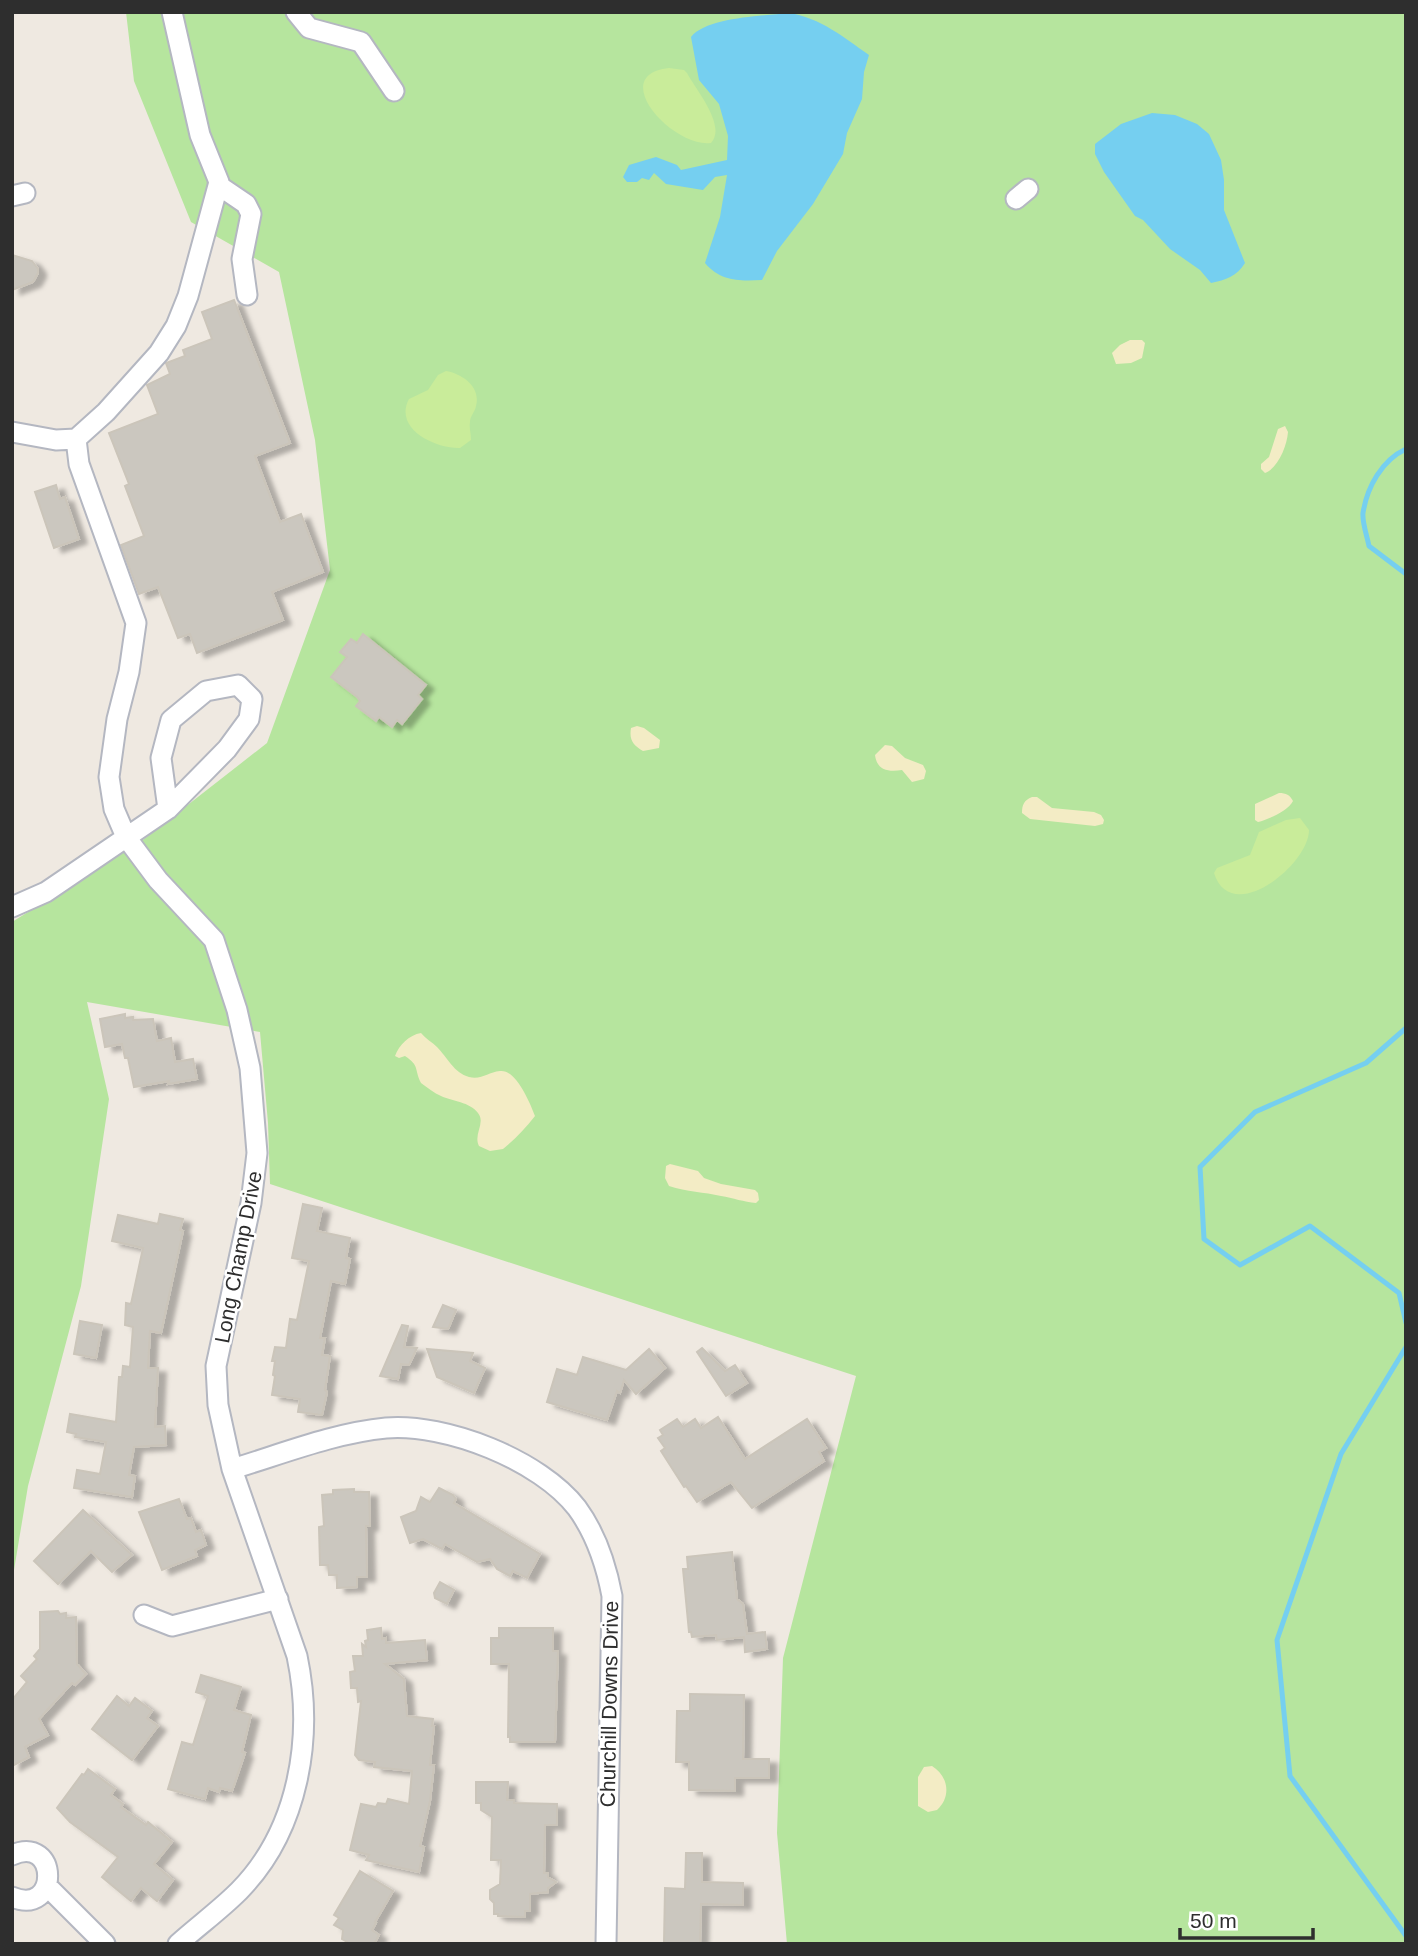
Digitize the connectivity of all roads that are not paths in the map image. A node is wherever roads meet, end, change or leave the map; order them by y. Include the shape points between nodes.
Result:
1 (172, 12) edge
2 (296, 12) edge
3 (394, 92) dead end
4 (218, 185) junction
5 (247, 295) dead end
6 (12, 432) edge
7 (76, 439) junction
8 (169, 809) junction
9 (126, 837) junction
10 (12, 907) edge
11 (232, 1469) junction
12 (278, 1599) junction
13 (144, 1615) dead end
14 (12, 1855) edge
15 (47, 1886) junction
16 (17, 1903) edge
17 (105, 1944) edge
18 (178, 1944) edge
19 (607, 1944) edge

1 - 4 street via 200,135
2 - 3 street via 309,28 361,42
4 - 5 street via 246,204 251,214 243,259
4 - 7 street via 176,326 159,353
6 - 7 street
7 - 9 street, Long Champ Drive via 79,464 135,623 109,777 114,809
8 - 8 street via 228,749 249,719 252,699 238,685 206,691 171,720 161,758
8 - 9 street
9 - 10 street via 46,892
9 - 11 street, Long Champ Drive via 158,880 214,940 250,1068 257,1153 251,1203 216,1366 218,1405
11 - 12 street, Long Champ Drive
11 - 19 street, Churchill Downs Drive via 364,1432 418,1429 504,1455 536,1472 578,1509 601,1552 612,1596
12 - 13 street via 172,1626
12 - 18 street, Long Champ Drive via 303,1682 300,1771 283,1825 264,1859 239,1891
14 - 15 street via 26,1852 40,1857 48,1870
15 - 16 street via 42,1893
15 - 17 street

